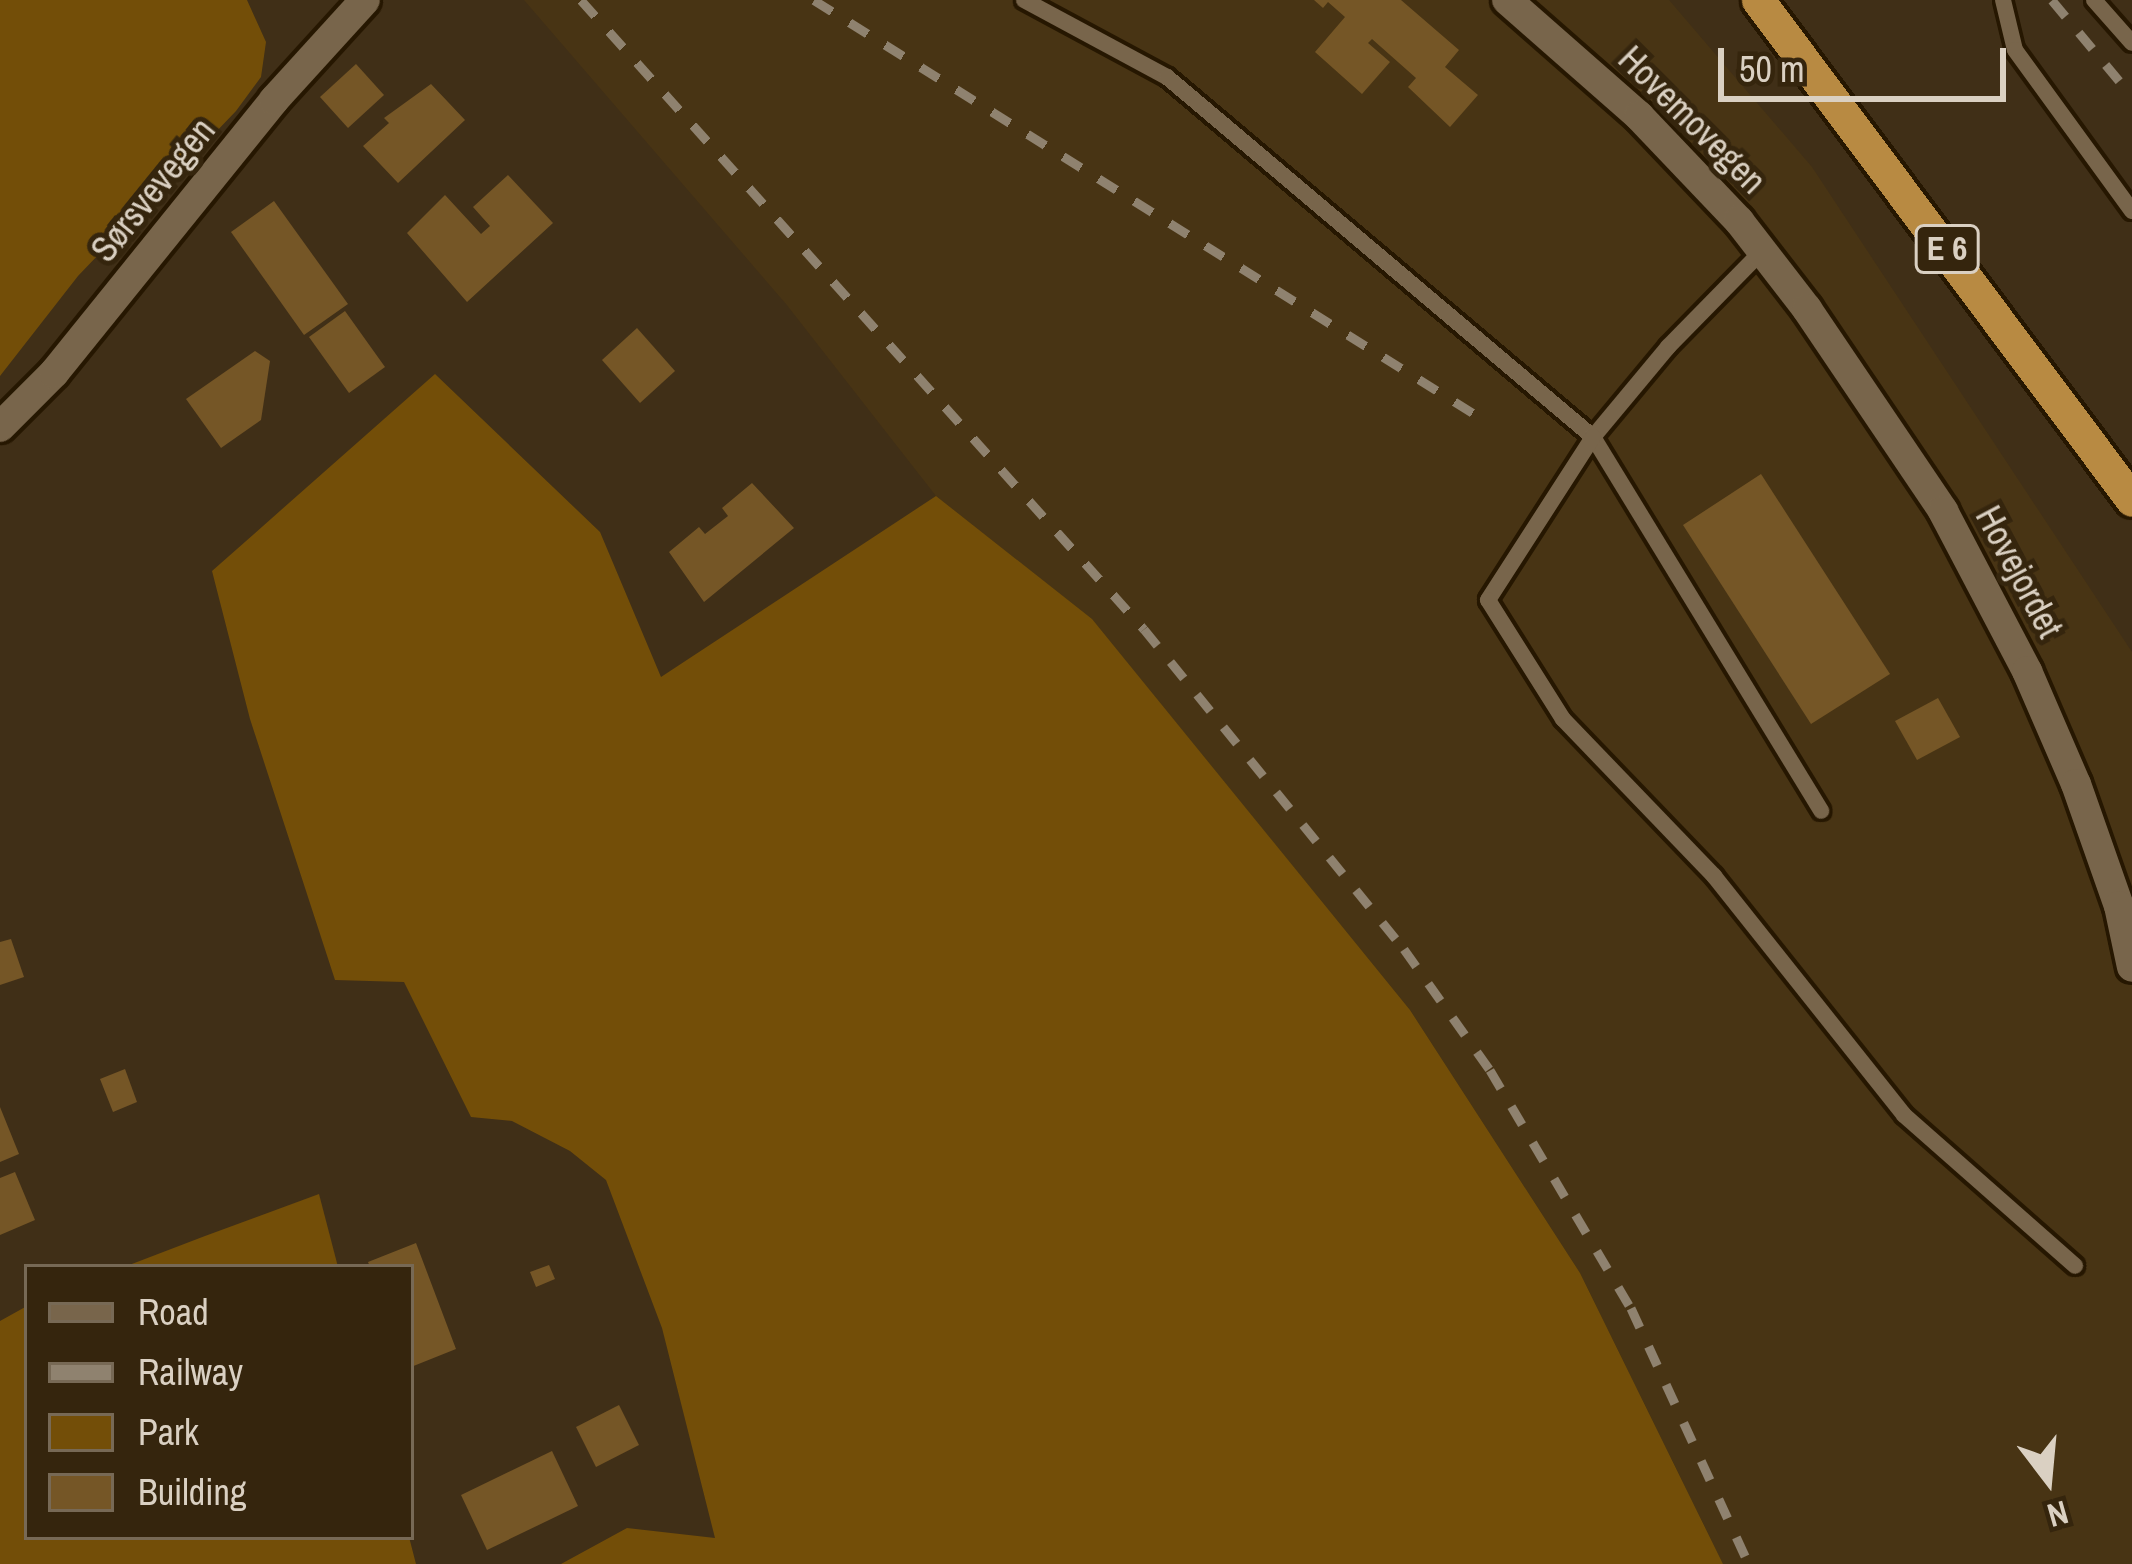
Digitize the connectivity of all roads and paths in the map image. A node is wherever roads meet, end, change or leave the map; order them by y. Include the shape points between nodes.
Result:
1 (365, 0) edge
2 (1024, 0) edge
3 (1507, 0) edge
4 (1758, 0) edge
5 (2003, 0) edge
6 (2095, 0) edge
7 (2132, 43) edge
8 (2132, 211) edge
9 (1762, 251) junction
10 (0, 428) edge
11 (1593, 437) junction
12 (2132, 500) edge
13 (1821, 812) dead end
14 (2132, 967) edge
15 (2075, 1266) dead end

1 - 10 street, Sørsvevegen
2 - 11 lane via 1168,76
3 - 9 street, Hovemovegen via 1639,116
4 - 12 highway, E 6
5 - 8 lane via 2014,50
6 - 7 lane
9 - 11 lane
9 - 14 street, Hovejordet via 1942,511 2017,653 2076,784
11 - 13 lane
11 - 15 lane via 1488,600 1563,719 1714,876 1904,1115

